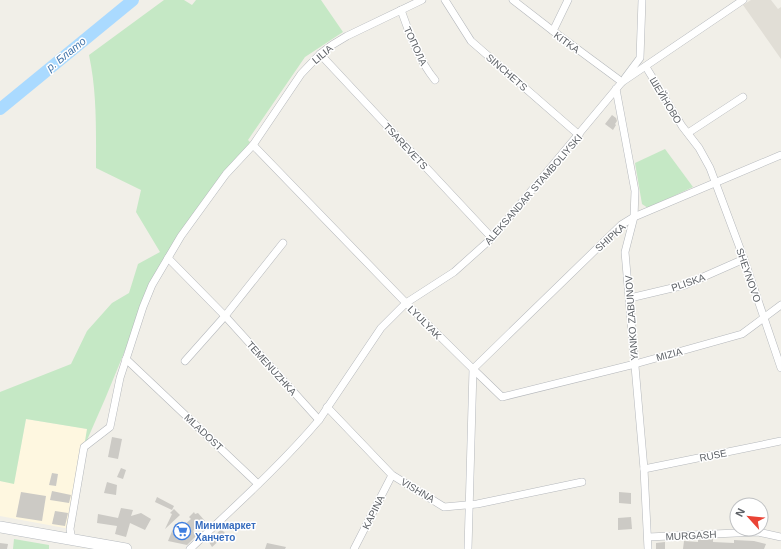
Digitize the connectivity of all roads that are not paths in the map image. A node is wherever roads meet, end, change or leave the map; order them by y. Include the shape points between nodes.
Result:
1 (422, 0) edge
2 (445, 0) edge
3 (513, 0) edge
4 (568, 0) edge
5 (642, 0) edge
6 (743, 0) edge
7 (401, 10) junction
8 (553, 31) junction
9 (320, 54) junction
10 (646, 67) junction
11 (435, 80) dead end
12 (622, 82) junction
13 (616, 89) junction
14 (743, 97) dead end
15 (688, 133) junction
16 (579, 135) junction
17 (253, 145) junction
18 (781, 155) edge
19 (715, 183) junction
20 (634, 217) junction
21 (492, 238) junction
22 (283, 243) dead end
23 (168, 258) junction
24 (744, 259) junction
25 (630, 298) junction
26 (406, 303) junction
27 (781, 305) edge
28 (225, 316) junction
29 (764, 317) junction
30 (126, 359) junction
31 (185, 361) dead end
32 (634, 364) junction
33 (781, 368) edge
34 (473, 369) junction
35 (502, 397) joint
36 (327, 407) junction
37 (320, 420) junction
38 (781, 442) edge
39 (644, 469) junction
40 (392, 475) junction
41 (582, 482) dead end
42 (258, 484) junction
43 (468, 505) junction
44 (0, 527) edge
45 (648, 537) junction
46 (781, 537) edge
47 (72, 540) junction
48 (126, 549) edge
49 (190, 549) edge
50 (354, 549) edge
51 (468, 549) edge
52 (648, 549) edge

1 - 7 street, LILIA
2 - 16 street, SINCHETS via 471,41
3 - 8 street, KITKA
4 - 8 street
5 - 12 street via 640,58
6 - 10 street, ALEKSANDAR STAMBOLIYSKI
7 - 9 street, LILIA via 347,36
7 - 11 street, ТОПОЛА via 418,55
8 - 12 street, KITKA
9 - 17 street, LILIA via 301,74
9 - 21 street, TSAREVETS
10 - 12 street, ALEKSANDAR STAMBOLIYSKI
10 - 15 street, ШЕЙНОВО
12 - 13 street, ALEKSANDAR STAMBOLIYSKI
13 - 16 street, ALEKSANDAR STAMBOLIYSKI
13 - 20 street, YANKO ZABUNOV via 635,191
14 - 15 street
15 - 19 street, ШЕЙНОВО via 707,161
16 - 21 street, ALEKSANDAR STAMBOLIYSKI
17 - 23 street, LILIA via 226,174
17 - 26 street, LYULYAK
18 - 19 street, SHIPKA
19 - 20 street, SHIPKA
19 - 24 street, SHEYNOVO
20 - 25 street, YANKO ZABUNOV via 626,252
20 - 34 street, SHIPKA via 621,225
21 - 26 street, ALEKSANDAR STAMBOLIYSKI via 454,272
22 - 28 street
23 - 28 street, TEMENUZHKA
23 - 30 street, LILIA via 152,285
24 - 25 street, PLISKA via 685,285
24 - 29 street, SHEYNOVO
25 - 32 street, YANKO ZABUNOV
26 - 34 street, LYULYAK
26 - 36 street, ALEKSANDAR STAMBOLIYSKI via 381,328
27 - 29 street, MIZIA
28 - 31 street
28 - 37 street, TEMENUZHKA
29 - 32 street, MIZIA via 742,334
29 - 33 street, SHEYNOVO
30 - 42 street, MLADOST
30 - 47 street, LILIA via 110,427 84,447 70,529
32 - 35 street, MIZIA
32 - 39 street, YANKO ZABUNOV
34 - 35 street, LYULYAK
34 - 43 street
36 - 37 street, ALEKSANDAR STAMBOLIYSKI
36 - 40 street, VISHNA
37 - 42 street, ALEKSANDAR STAMBOLIYSKI
38 - 39 street, RUSE
39 - 45 street, YANKO ZABUNOV
40 - 43 street, VISHNA via 444,507
40 - 50 street, KAPINA
41 - 43 street, VISHNA
42 - 49 street, ALEKSANDAR STAMBOLIYSKI
43 - 51 street
44 - 47 main road
45 - 46 street, MURGASH via 758,532
45 - 52 street, YANKO ZABUNOV
47 - 48 main road

